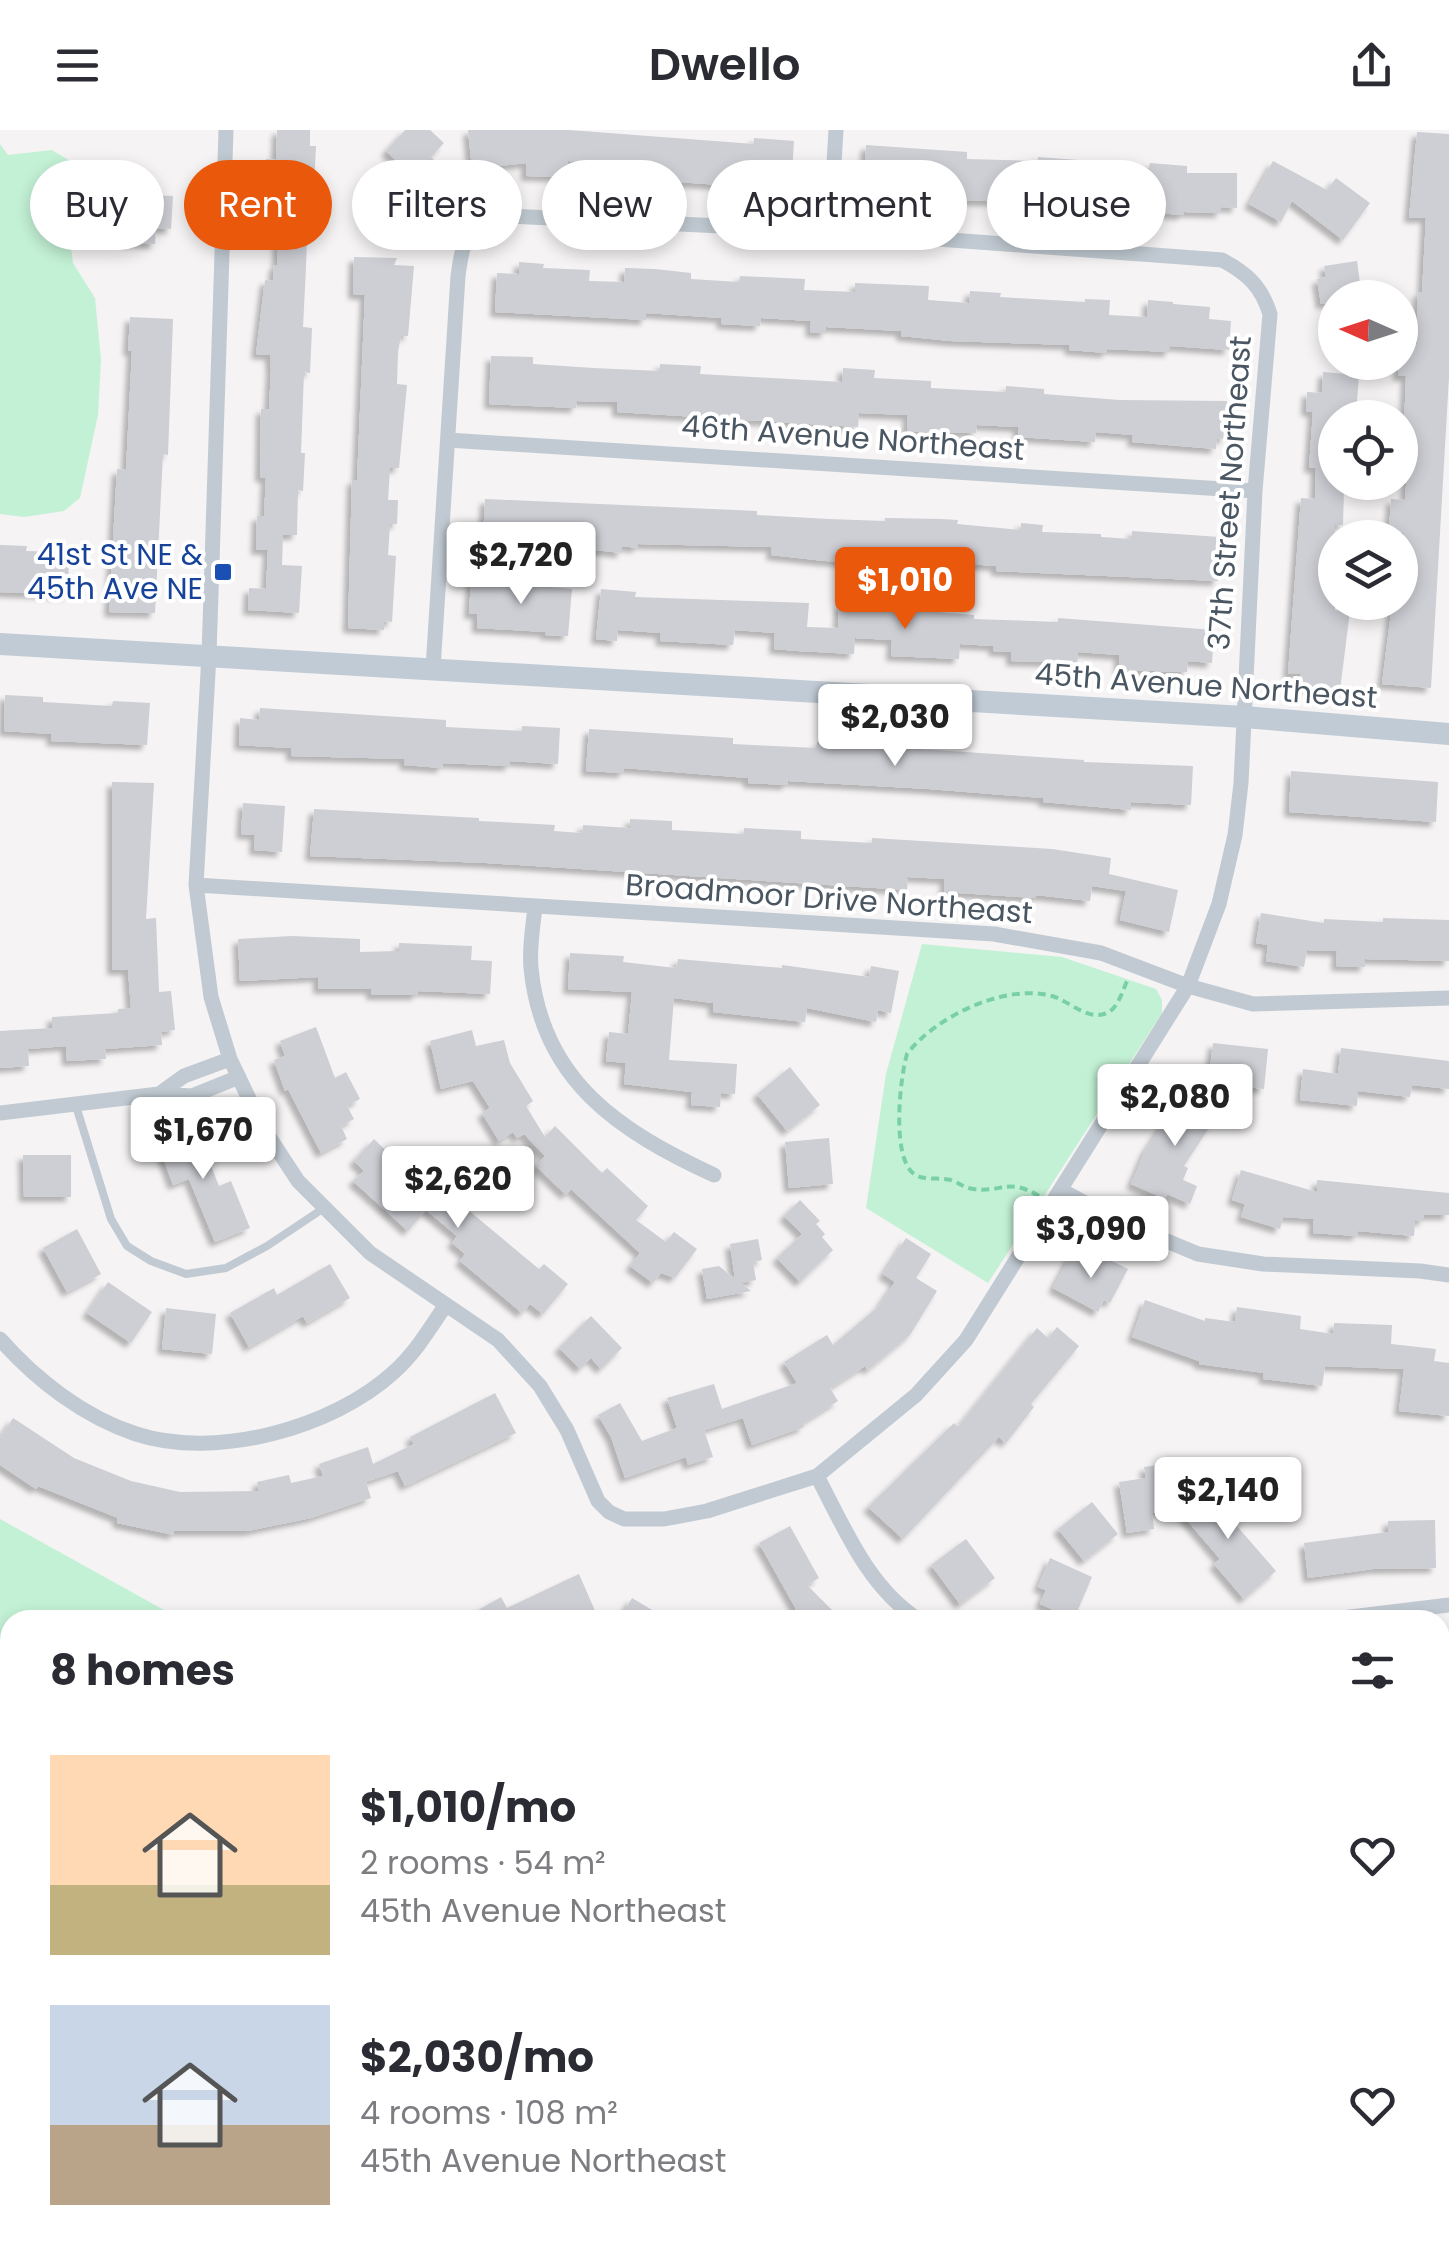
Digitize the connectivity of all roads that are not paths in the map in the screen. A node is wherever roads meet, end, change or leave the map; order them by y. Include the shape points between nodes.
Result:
1 (226, 130) edge
2 (836, 130) edge
3 (834, 160) edge
4 (707, 225) edge
5 (967, 241) edge
6 (448, 440) junction
7 (1255, 491) junction
8 (0, 644) edge
9 (209, 655) junction
10 (433, 669) junction
11 (1244, 717) junction
12 (1449, 734) edge
13 (196, 885) junction
14 (535, 907) junction
15 (1188, 986) junction
16 (1449, 998) edge
17 (230, 1059) junction
18 (239, 1077) junction
19 (159, 1094) junction
20 (75, 1103) junction
21 (0, 1113) edge
22 (714, 1174) dead end
23 (1057, 1197) junction
24 (324, 1208) junction
25 (1449, 1275) edge
26 (446, 1306) junction
27 (0, 1339) edge
28 (818, 1476) junction
29 (1449, 1605) edge
30 (905, 1610) edge
31 (1408, 1610) edge

1 - 9 street
2 - 3 street
4 - 6 street via 508,216 469,232 458,276
5 - 7 street, 37th Street Northeast via 1222,260 1252,278 1270,314
6 - 7 street, 46th Avenue Northeast
6 - 10 street
7 - 11 street, 37th Street Northeast
8 - 9 street, 45th Avenue Northeast
9 - 10 street, 45th Avenue Northeast
9 - 13 street
10 - 11 street, 45th Avenue Northeast
11 - 12 street, 45th Avenue Northeast
11 - 15 street, 37th Street Northeast via 1224,884
13 - 14 street, Broadmoor Drive Northeast
13 - 17 street via 211,997
14 - 15 street, Broadmoor Drive Northeast via 994,934 1062,944
14 - 22 street via 530,964 538,1010 562,1062 611,1117
15 - 16 street, Broadmoor Drive Northeast via 1266,1006
15 - 23 street, 37th Street Northeast
17 - 18 street
17 - 19 street via 184,1076
18 - 19 street via 192,1096
18 - 24 street via 278,1152
19 - 20 street
20 - 21 street
20 - 24 lane via 111,1219 127,1246 152,1262 186,1274 226,1268
23 - 25 street via 1198,1254
23 - 28 street, 37th Street Northeast via 948,1362
24 - 26 street via 370,1253
26 - 27 street via 414,1352 359,1397 309,1422 233,1441 138,1435 95,1417
26 - 28 street via 498,1340 540,1386 609,1512 664,1519
28 - 30 street via 854,1548
29 - 31 street

